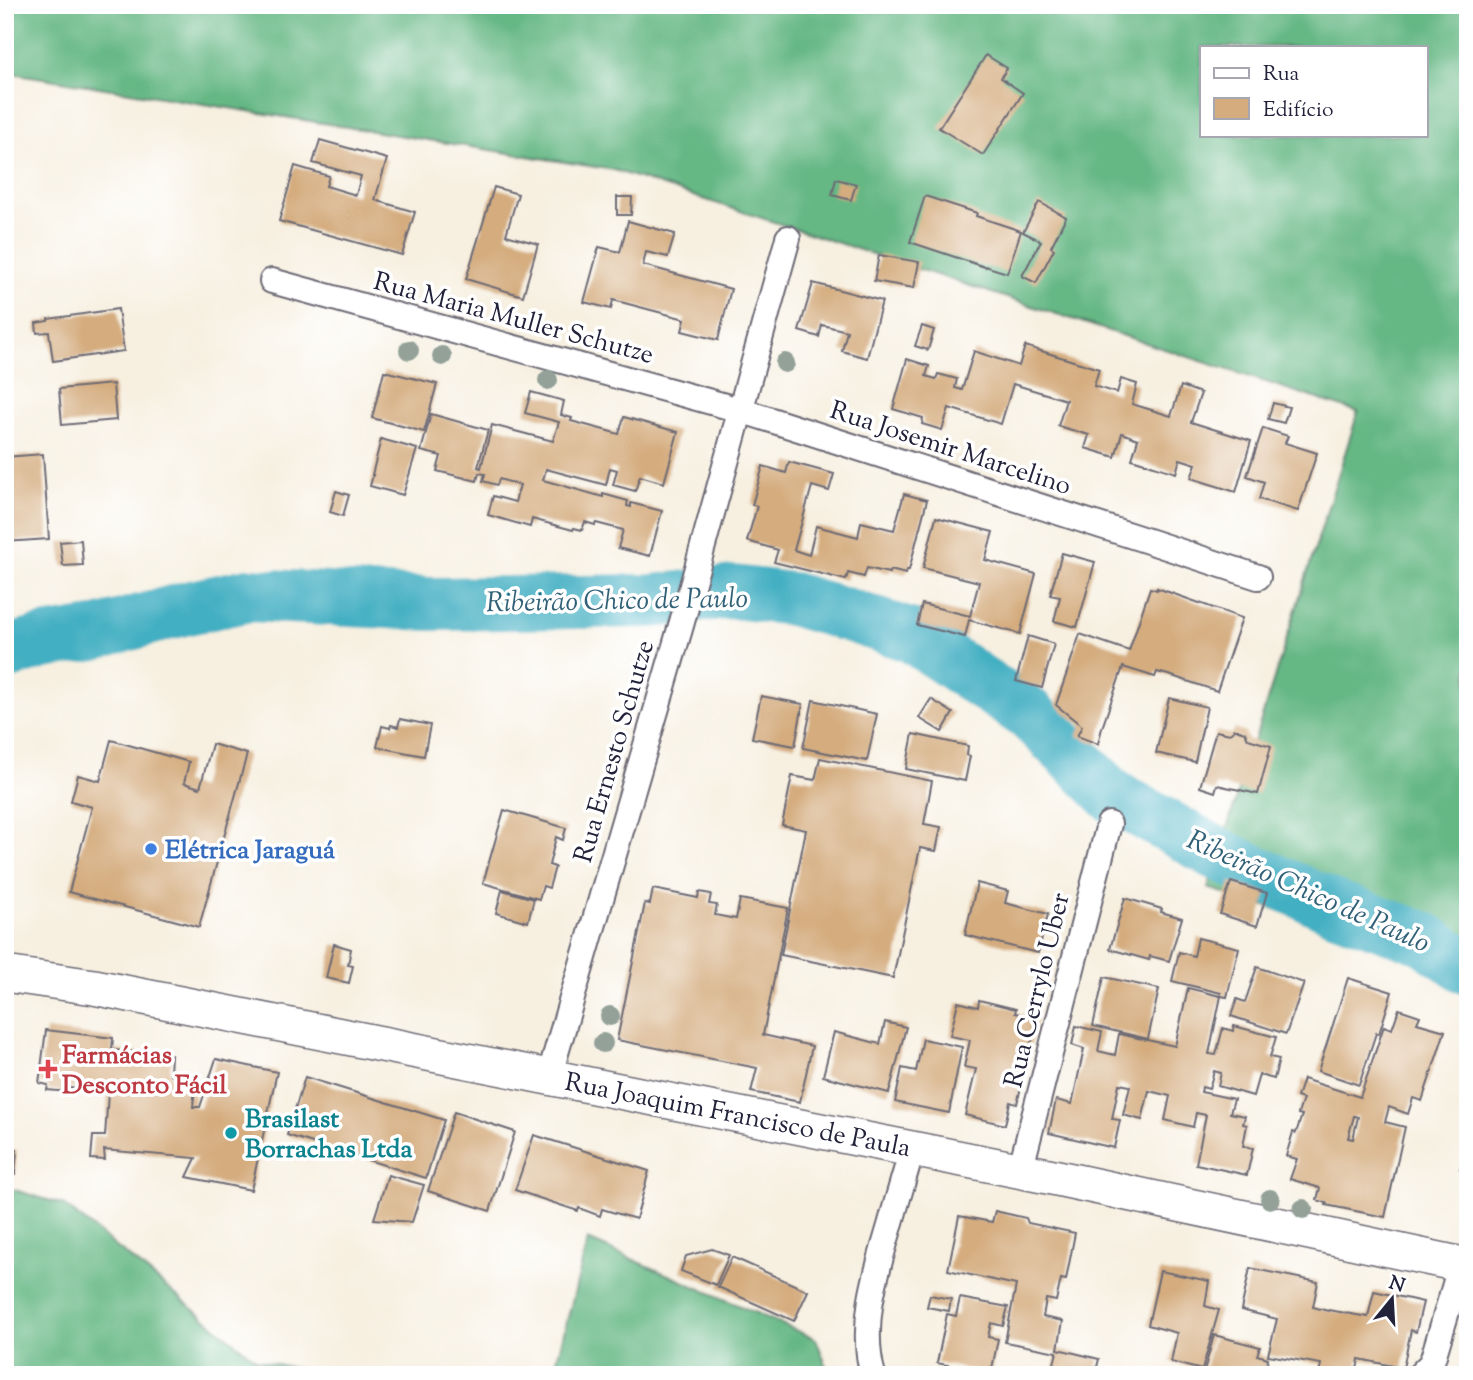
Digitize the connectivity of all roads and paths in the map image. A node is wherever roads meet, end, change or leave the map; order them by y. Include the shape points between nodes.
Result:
1 (788, 238) dead end
2 (272, 281) dead end
3 (740, 410) junction
4 (1258, 577) dead end
5 (1109, 824) dead end
6 (5, 974) edge
7 (549, 1077) junction
8 (912, 1149) junction
9 (1020, 1171) junction
10 (1464, 1265) edge
11 (1431, 1363) edge
12 (873, 1375) edge
13 (1411, 1375) edge

1 - 3 street, Rua Ernesto Schutze
2 - 3 street, Rua Maria Muller Schutze
3 - 4 street, Rua Josemir Marcelino
3 - 7 street, Rua Ernesto Schutze
5 - 9 street, Rua Cerrylo Uber
6 - 7 main road, Rua Joaquim Francisco de Paula via 94,987
7 - 8 main road, Rua Joaquim Francisco de Paula
8 - 9 main road, Rua Joaquim Francisco de Paula
8 - 12 street via 870,1306 868,1344
9 - 10 main road, Rua Joaquim Francisco de Paula
10 - 11 street
11 - 13 lane

